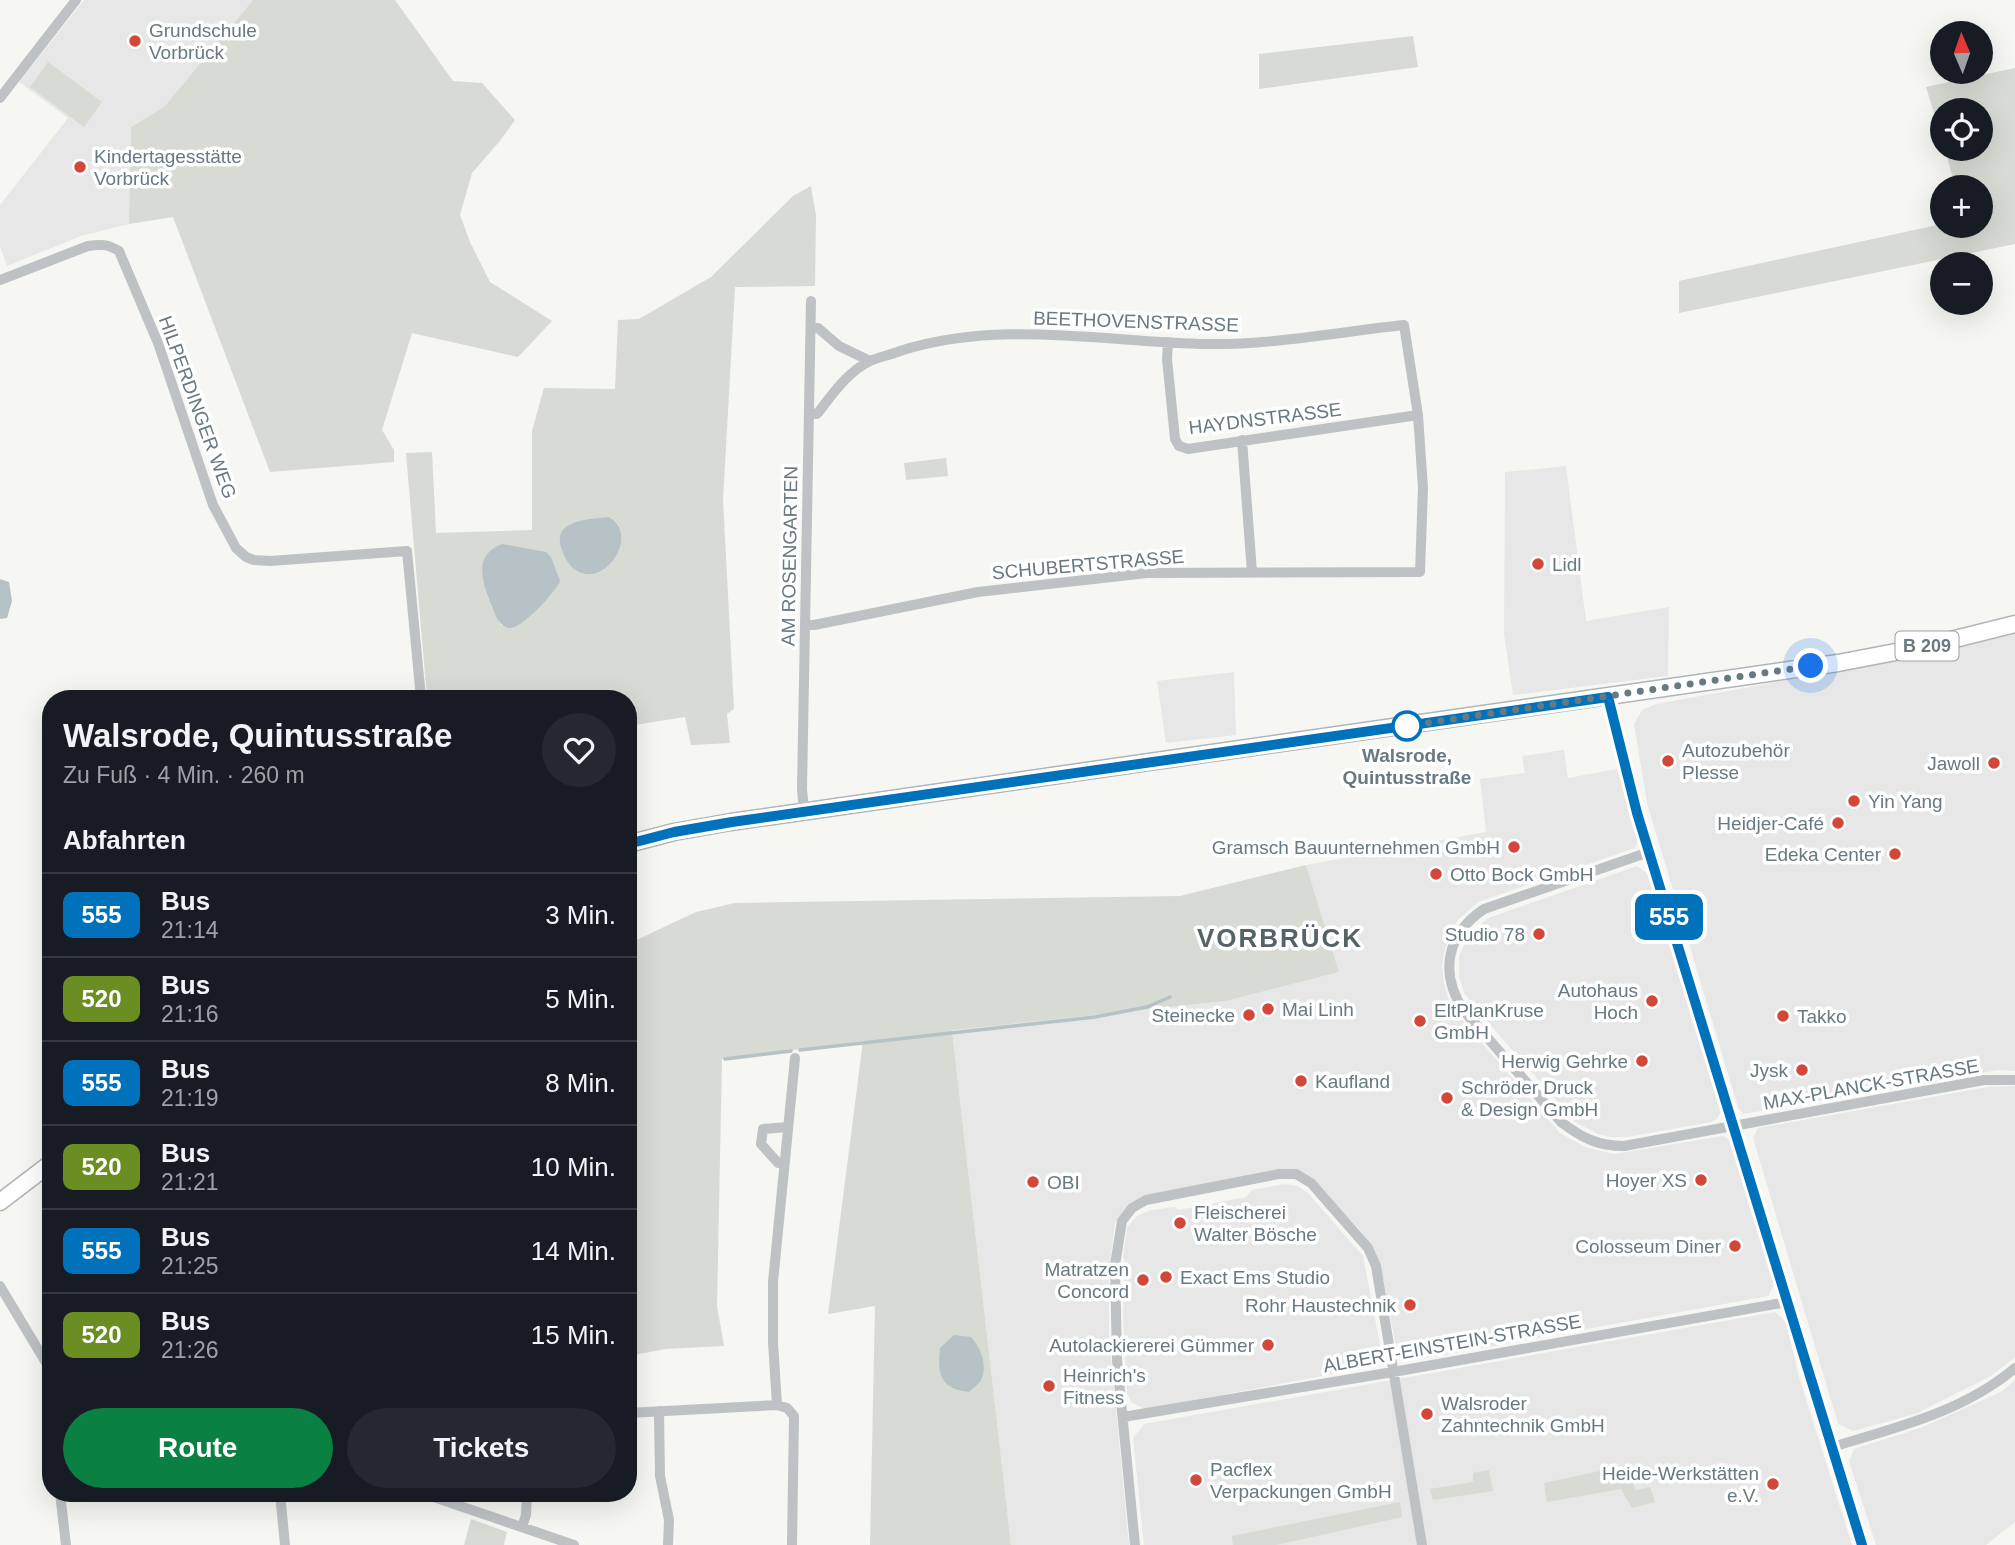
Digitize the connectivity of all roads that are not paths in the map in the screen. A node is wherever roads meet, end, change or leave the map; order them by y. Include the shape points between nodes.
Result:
1 (76, 0) edge
2 (0, 98) edge
3 (0, 280) edge
4 (811, 301) dead end
5 (811, 328) junction
6 (1168, 342) junction
7 (870, 361) junction
8 (809, 414) junction
9 (1418, 415) junction
10 (1242, 440) junction
11 (1252, 572) junction
12 (805, 624) junction
13 (2015, 624) edge
14 (420, 690) edge
15 (1608, 697) junction
16 (804, 811) junction
17 (637, 842) edge
18 (1649, 852) junction
19 (794, 1058) dead end
20 (2015, 1080) edge
21 (788, 1127) junction
22 (1734, 1127) junction
23 (784, 1163) junction
24 (42, 1170) edge
25 (0, 1202) edge
26 (0, 1286) edge
27 (1787, 1302) junction
28 (42, 1353) edge
29 (2015, 1367) edge
30 (1392, 1372) junction
31 (777, 1405) junction
32 (659, 1411) junction
33 (637, 1412) edge
34 (1123, 1417) junction
35 (1832, 1447) junction
36 (61, 1502) edge
37 (281, 1502) edge
38 (448, 1502) edge
39 (527, 1502) edge
40 (522, 1527) junction
41 (66, 1545) edge
42 (285, 1545) edge
43 (574, 1545) edge
44 (668, 1545) edge
45 (792, 1545) edge
46 (1135, 1545) edge
47 (1422, 1545) edge
48 (1862, 1545) edge

1 - 2 street
3 - 14 street, HILPERDINGER WEG via 88,246 102,244 119,251 158,343 206,486 236,548 246,557 270,561 407,551
4 - 5 street, AM ROSENGARTEN
5 - 7 street
5 - 8 street, AM ROSENGARTEN
6 - 7 street, BEETHOVENSTRASSE via 990,334 949,338
6 - 9 street, BEETHOVENSTRASSE via 1246,342 1404,325
6 - 10 street, HAYDNSTRASSE via 1179,446 1188,449
7 - 8 street, BEETHOVENSTRASSE via 845,380 817,414
8 - 12 street, AM ROSENGARTEN
9 - 10 street, HAYDNSTRASSE
9 - 11 street, SCHUBERTSTRASSE via 1423,488 1420,572
10 - 11 street
11 - 12 street, SCHUBERTSTRASSE via 1147,573 1039,583
12 - 16 street, AM ROSENGARTEN
13 - 15 main road, B 209 via 1838,663
15 - 16 main road, B 209
15 - 18 street
16 - 17 main road, B 209
18 - 22 street
18 - 22 street, MAX-PLANCK-STRASSE via 1484,909 1460,931 1452,948 1451,983 1464,1011 1561,1122 1580,1137 1624,1146
19 - 21 street
20 - 22 street, MAX-PLANCK-STRASSE via 1984,1080
21 - 23 street
21 - 23 street via 763,1129 761,1144 778,1163
22 - 27 street
23 - 31 street via 773,1282
24 - 25 main road
26 - 28 street
27 - 30 street, ALBERT-EINSTEIN-STRASSE
27 - 35 street
29 - 35 street via 1997,1383 1955,1405
30 - 34 street, ALBERT-EINSTEIN-STRASSE
30 - 34 street via 1376,1266 1368,1248 1311,1183 1296,1174 1278,1174 1146,1200 1122,1221 1115,1265
30 - 47 street
31 - 32 street
31 - 45 street via 794,1416
32 - 33 street
32 - 44 street
34 - 46 street
35 - 48 street
36 - 41 street
37 - 42 street
38 - 40 street
39 - 40 street
40 - 43 street

